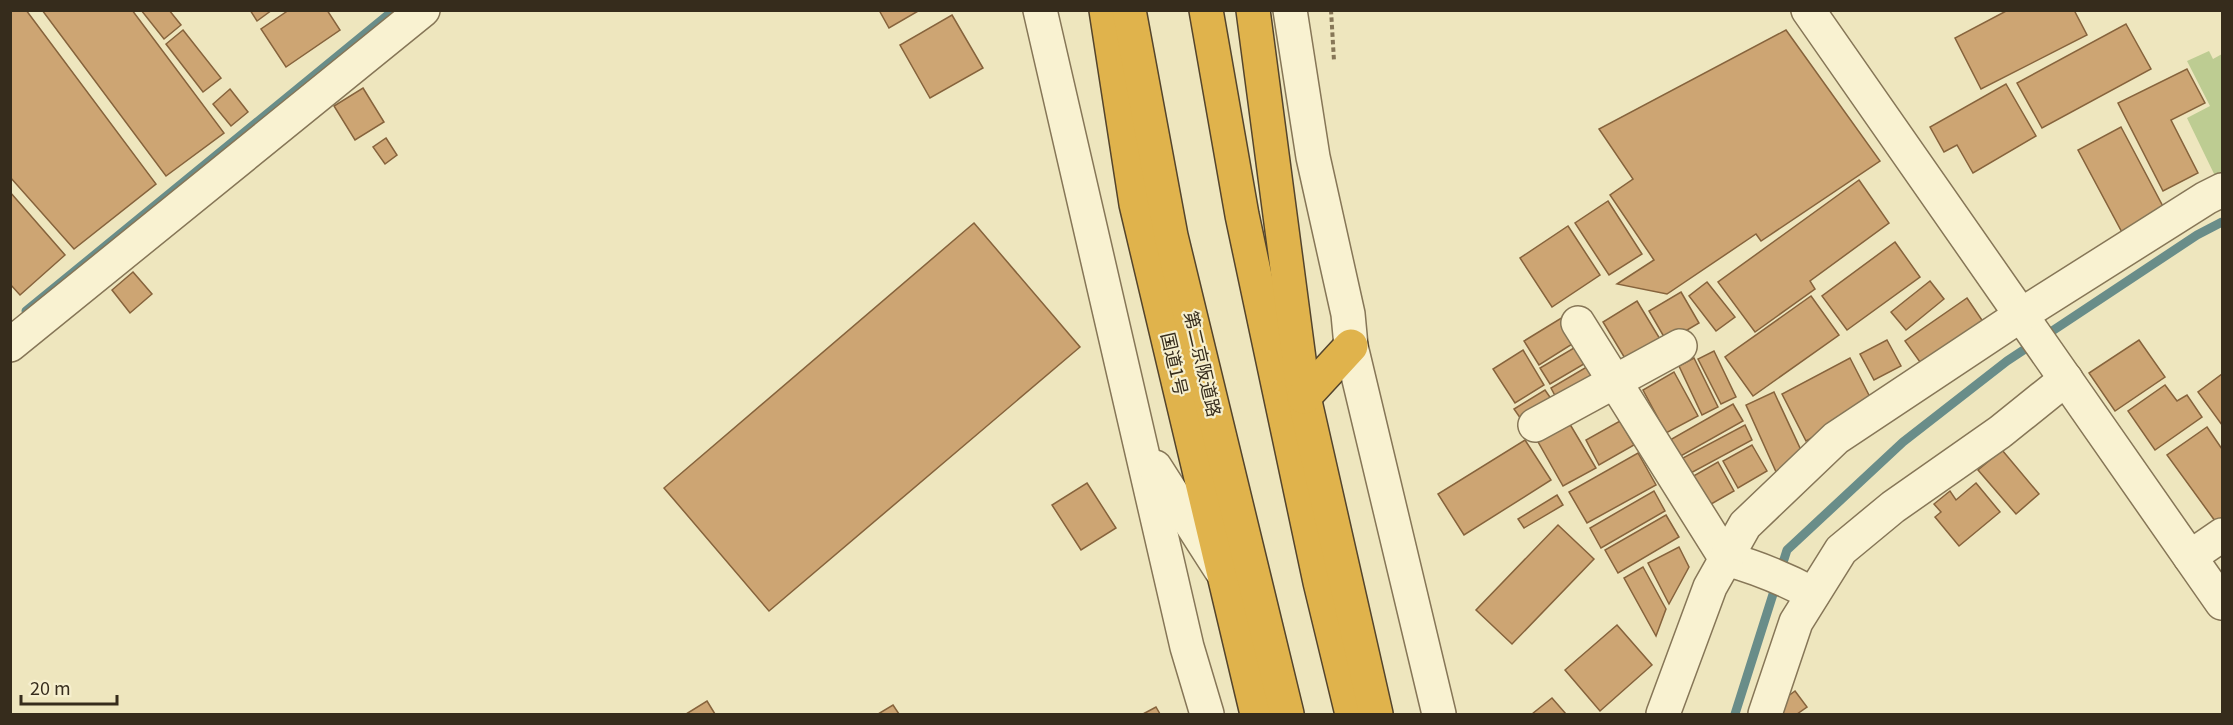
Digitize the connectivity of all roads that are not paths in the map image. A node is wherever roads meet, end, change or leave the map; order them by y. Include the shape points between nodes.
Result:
1 (423, 10) edge
2 (1040, 10) edge
3 (1106, 10) edge
4 (1129, 10) edge
5 (1206, 10) edge
6 (1253, 10) edge
7 (1290, 10) edge
8 (1808, 10) edge
9 (2223, 190) edge
10 (2025, 321) junction
11 (1578, 323) dead end
12 (10, 345) edge
13 (1351, 346) junction
14 (1680, 346) dead end
15 (2059, 369) junction
16 (1615, 382) junction
17 (1304, 397) junction
18 (1535, 425) dead end
19 (1142, 447) junction
20 (2223, 535) edge
21 (2190, 556) junction
22 (1736, 562) junction
23 (1223, 574) junction
24 (1710, 587) junction
25 (1802, 588) junction
26 (2223, 603) edge
27 (1207, 714) edge
28 (1257, 714) edge
29 (1287, 714) edge
30 (1352, 714) edge
31 (1376, 714) edge
32 (1439, 714) edge
33 (1663, 714) edge
34 (1683, 714) edge
35 (1764, 714) edge

1 - 12 street
2 - 19 street
3 - 23 highway, 国道1号 via 1136,204
4 - 29 highway, 第二京阪道路 via 1171,236
5 - 30 highway via 1242,215 1317,571
6 - 17 highway
7 - 13 street via 1311,147 1348,314
8 - 10 street
9 - 10 street
10 - 15 street
10 - 22 street via 1836,438 1745,525
11 - 16 street
13 - 17 highway
13 - 32 street
14 - 16 street
15 - 21 street
15 - 25 street via 2000,432 1893,507
16 - 18 street
16 - 22 street
17 - 31 highway
19 - 23 street
19 - 27 street via 1187,647
20 - 21 street
21 - 26 street
22 - 24 street
22 - 25 street
23 - 28 highway, 国道1号
24 - 33 street
24 - 34 street
25 - 35 street via 1796,622

